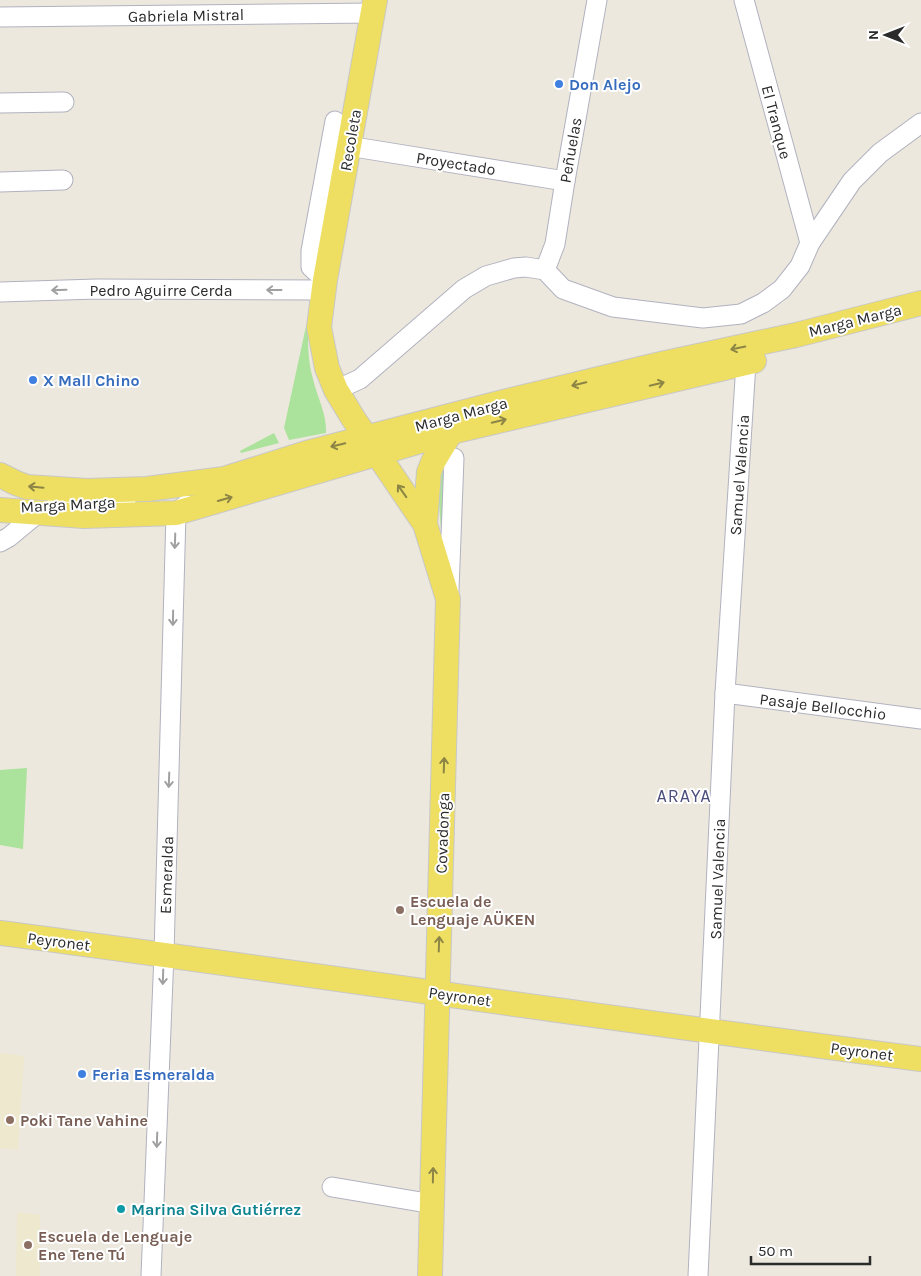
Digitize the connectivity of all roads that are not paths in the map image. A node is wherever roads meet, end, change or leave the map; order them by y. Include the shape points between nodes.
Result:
1 (597, 0) edge
2 (744, 0) edge
3 (365, 6) edge
4 (0, 17) edge
5 (64, 102) dead end
6 (0, 103) edge
7 (335, 121) dead end
8 (921, 123) edge
9 (348, 146) junction
10 (1, 174) edge
11 (62, 180) dead end
12 (564, 181) junction
13 (810, 243) junction
14 (545, 270) junction
15 (324, 285) junction
16 (0, 292) edge
17 (921, 303) edge
18 (921, 319) edge
19 (746, 363) junction
20 (336, 390) junction
21 (451, 432) junction
22 (371, 446) junction
23 (454, 458) dead end
24 (0, 475) edge
25 (215, 483) junction
26 (0, 509) edge
27 (38, 513) junction
28 (176, 513) junction
29 (425, 524) junction
30 (0, 542) edge
31 (448, 599) junction
32 (725, 694) junction
33 (921, 719) edge
34 (0, 933) edge
35 (164, 954) junction
36 (437, 993) junction
37 (710, 1031) junction
38 (921, 1059) edge
39 (332, 1188) dead end
40 (433, 1204) junction
41 (151, 1276) edge
42 (430, 1276) edge
43 (698, 1276) edge

1 - 12 street, Peñuelas
2 - 13 street, El Tranque
3 - 4 street, Gabriela Mistral
3 - 9 main road, Recoleta
5 - 6 street
7 - 15 street, Recoleta via 311,251 311,266
8 - 13 street via 880,154 852,181
9 - 12 street, Proyectado
9 - 15 main road, Recoleta
10 - 11 street
12 - 14 street, Peñuelas via 555,244
13 - 14 street via 794,275 763,303 741,314 703,318 613,307 564,289
14 - 20 street via 514,268 486,276 464,289 360,379
15 -> 16 street, Pedro Aguirre Cerda
15 - 20 main road, Recoleta via 319,328 327,368
17 -> 22 main road, Marga Marga via 509,401
18 - 19 main road, Marga Marga
21 -> 19 main road, Marga Marga
19 - 32 street, Samuel Valencia
20 - 22 main road, Recoleta
21 - 22 main road, Marga Marga
21 - 29 main road via 429,472
22 -> 25 main road, Marga Marga via 310,452
28 -> 22 main road, Marga Marga
29 -> 22 main road, Covadonga
23 - 31 street, Covadonga
25 -> 24 main road via 147,490 87,491 27,487
25 - 26 street, Marga Marga via 167,498
25 - 28 street
26 - 27 main road, Marga Marga
27 - 28 main road, Marga Marga via 84,516
27 - 30 street, Marga Marga
28 -> 35 street, Esmeralda
29 - 31 main road, Covadonga
36 -> 31 main road, Covadonga
32 - 33 street, Pasaje Bellocchio
32 - 37 street, Samuel Valencia
34 - 35 main road, Peyronet
35 - 36 main road, Peyronet
35 -> 41 street, Esmeralda
36 - 37 main road, Peyronet
40 -> 36 main road, Covadonga
37 - 38 main road, Peyronet
37 - 43 street, Samuel Valencia
39 - 40 street
40 - 42 main road, Covadonga

